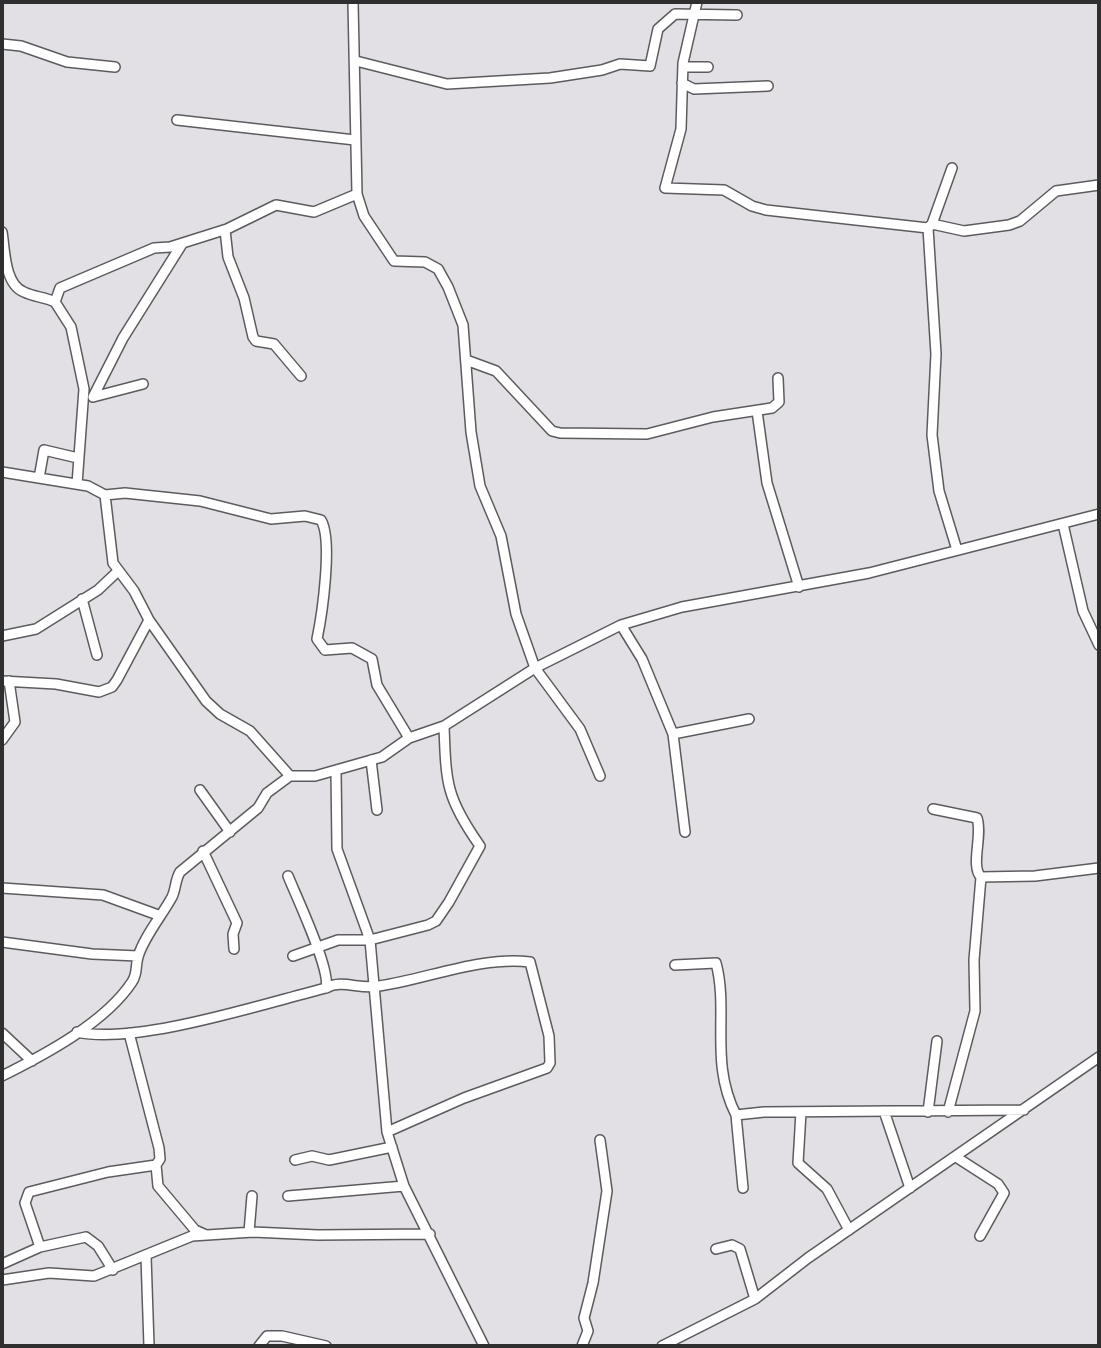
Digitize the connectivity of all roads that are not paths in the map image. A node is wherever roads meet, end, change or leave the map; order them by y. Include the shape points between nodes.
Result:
1 (353, 2) edge
2 (697, 2) edge
3 (694, 13) junction
4 (737, 15) dead end
5 (2, 44) edge
6 (356, 61) junction
7 (115, 67) dead end
8 (683, 67) junction
9 (708, 67) dead end
10 (682, 82) junction
11 (768, 86) dead end
12 (177, 120) dead end
13 (355, 140) junction
14 (952, 169) dead end
15 (1099, 185) edge
16 (357, 194) junction
17 (930, 226) junction
18 (225, 230) junction
19 (2, 232) edge
20 (182, 244) junction
21 (10, 278) junction
22 (2, 288) edge
23 (60, 288) junction
24 (37, 294) junction
25 (55, 302) junction
26 (466, 360) junction
27 (301, 376) dead end
28 (778, 377) dead end
29 (143, 384) dead end
30 (89, 399) junction
31 (757, 411) junction
32 (79, 458) junction
33 (2, 472) edge
34 (39, 478) junction
35 (77, 484) junction
36 (105, 495) junction
37 (1099, 514) edge
38 (1063, 524) junction
39 (957, 550) junction
40 (117, 572) junction
41 (799, 587) junction
42 (82, 599) junction
43 (149, 620) junction
44 (621, 625) junction
45 (2, 636) edge
46 (1099, 645) edge
47 (97, 655) dead end
48 (536, 668) junction
49 (5, 681) edge
50 (750, 719) dead end
51 (444, 726) junction
52 (673, 734) junction
53 (409, 738) junction
54 (2, 740) edge
55 (371, 760) junction
56 (336, 771) junction
57 (290, 776) junction
58 (600, 776) dead end
59 (200, 790) dead end
60 (933, 809) dead end
61 (377, 810) dead end
62 (230, 832) junction
63 (685, 832) dead end
64 (203, 851) junction
65 (1099, 868) edge
66 (288, 876) dead end
67 (982, 877) junction
68 (2, 888) edge
69 (158, 915) junction
70 (370, 940) junction
71 (2, 943) edge
72 (315, 946) junction
73 (234, 949) dead end
74 (138, 956) junction
75 (293, 956) dead end
76 (675, 965) dead end
77 (376, 987) junction
78 (326, 988) junction
79 (77, 1032) junction
80 (2, 1033) edge
81 (129, 1033) junction
82 (937, 1041) dead end
83 (1099, 1057) edge
84 (32, 1061) junction
85 (2, 1076) edge
86 (1026, 1110) junction
87 (884, 1111) junction
88 (800, 1112) junction
89 (928, 1112) junction
90 (948, 1112) junction
91 (736, 1115) junction
92 (387, 1132) junction
93 (600, 1140) dead end
94 (392, 1147) junction
95 (956, 1157) junction
96 (295, 1160) dead end
97 (156, 1165) junction
98 (404, 1186) junction
99 (743, 1188) dead end
100 (910, 1188) junction
101 (252, 1196) dead end
102 (288, 1196) dead end
103 (849, 1230) junction
104 (249, 1232) junction
105 (430, 1234) junction
106 (204, 1235) junction
107 (980, 1236) dead end
108 (40, 1247) junction
109 (716, 1249) dead end
110 (146, 1256) junction
111 (2, 1264) edge
112 (113, 1270) junction
113 (2, 1280) edge
114 (755, 1299) junction
115 (149, 1346) edge
116 (260, 1346) edge
117 (326, 1346) edge
118 (484, 1346) edge
119 (582, 1346) edge
120 (662, 1346) edge

1 - 6 street
2 - 3 street
3 - 4 street
3 - 6 street via 676,14 658,29 653,62 648,66 620,64 550,78 447,84
3 - 8 street
5 - 7 street via 67,62
6 - 13 street
8 - 9 street
8 - 10 street
10 - 11 street via 694,89
10 - 17 street via 681,129 665,188 732,192 766,210
12 - 13 street
13 - 16 street
14 - 17 street
15 - 17 street via 1056,191 1009,225 964,231
16 - 18 street via 314,212 276,205
16 - 26 street via 364,216 394,261 425,262 442,275 463,325
17 - 39 street via 936,354 932,435 939,491
18 - 20 street
18 - 27 street via 228,257 253,337 274,344
19 - 21 street
20 - 23 street via 154,248
20 - 30 street
21 - 22 street
21 - 24 street via 22,291
23 - 24 street
23 - 25 street
24 - 25 street
25 - 30 street via 71,327
26 - 31 street via 496,371 552,431 560,433 647,434
26 - 48 street via 471,432 482,493 500,536 514,606
28 - 31 street via 777,406
29 - 30 street
30 - 32 street
31 - 41 street via 767,483
32 - 34 street via 44,450
32 - 35 street
33 - 34 street
34 - 35 street
35 - 36 street
36 - 40 street via 108,546
36 - 53 street via 200,501 271,519 305,516 321,520 327,553 317,639 326,650 352,648 372,659 377,685
37 - 38 street
38 - 39 street
38 - 46 street via 1083,611
39 - 41 street
40 - 42 street
40 - 43 street via 134,591
41 - 44 street via 682,607
42 - 45 street via 36,629
42 - 47 street
43 - 49 street via 107,690
43 - 57 street via 206,701 250,731
44 - 48 street
44 - 52 street via 642,660
48 - 51 street
48 - 58 street via 580,729
49 - 54 street via 15,722
50 - 52 street
51 - 53 street
51 - 70 street via 451,797 481,850 436,921
52 - 63 street
53 - 55 street
55 - 56 street
55 - 61 street
56 - 57 street
56 - 70 street via 337,849
57 - 62 street
59 - 62 street
60 - 67 street via 977,818 977,870
62 - 64 street
64 - 69 street via 180,872 173,895
64 - 73 street via 237,923
65 - 67 street
66 - 72 street
67 - 90 street via 974,960 975,1011
68 - 69 street via 103,895
69 - 74 street
70 - 72 street
70 - 77 street
71 - 74 street
72 - 75 street
72 - 78 street via 328,981
74 - 79 street via 138,972 131,983
76 - 91 street via 716,963 719,1050
77 - 78 street via 335,982
77 - 92 street
77 - 92 street via 450,969 530,962 549,1036 550,1063 541,1072 464,1098
78 - 81 street
79 - 81 street
79 - 84 street
80 - 84 street
81 - 97 street via 159,1148
82 - 89 street
83 - 86 street
84 - 85 street
86 - 90 street
86 - 95 street
87 - 88 street
87 - 89 street
87 - 100 street
88 - 91 street
88 - 103 street via 798,1163 827,1189
89 - 90 street
91 - 99 street
92 - 94 street
93 - 119 street via 607,1191
94 - 96 street via 329,1160 312,1156
94 - 98 street
95 - 100 street
95 - 107 street via 998,1184 1004,1193
97 - 106 street via 158,1186
97 - 108 street via 29,1192 25,1203
98 - 102 street
98 - 105 street
100 - 103 street
101 - 104 street
103 - 114 street
104 - 105 street
104 - 106 street
105 - 118 street
106 - 110 street via 180,1239
108 - 111 street
108 - 112 street via 86,1237 98,1246
109 - 114 street via 732,1245 740,1249
110 - 112 street
110 - 115 street
112 - 113 street via 83,1278 49,1273
114 - 120 street
116 - 117 street via 267,1336 282,1336

